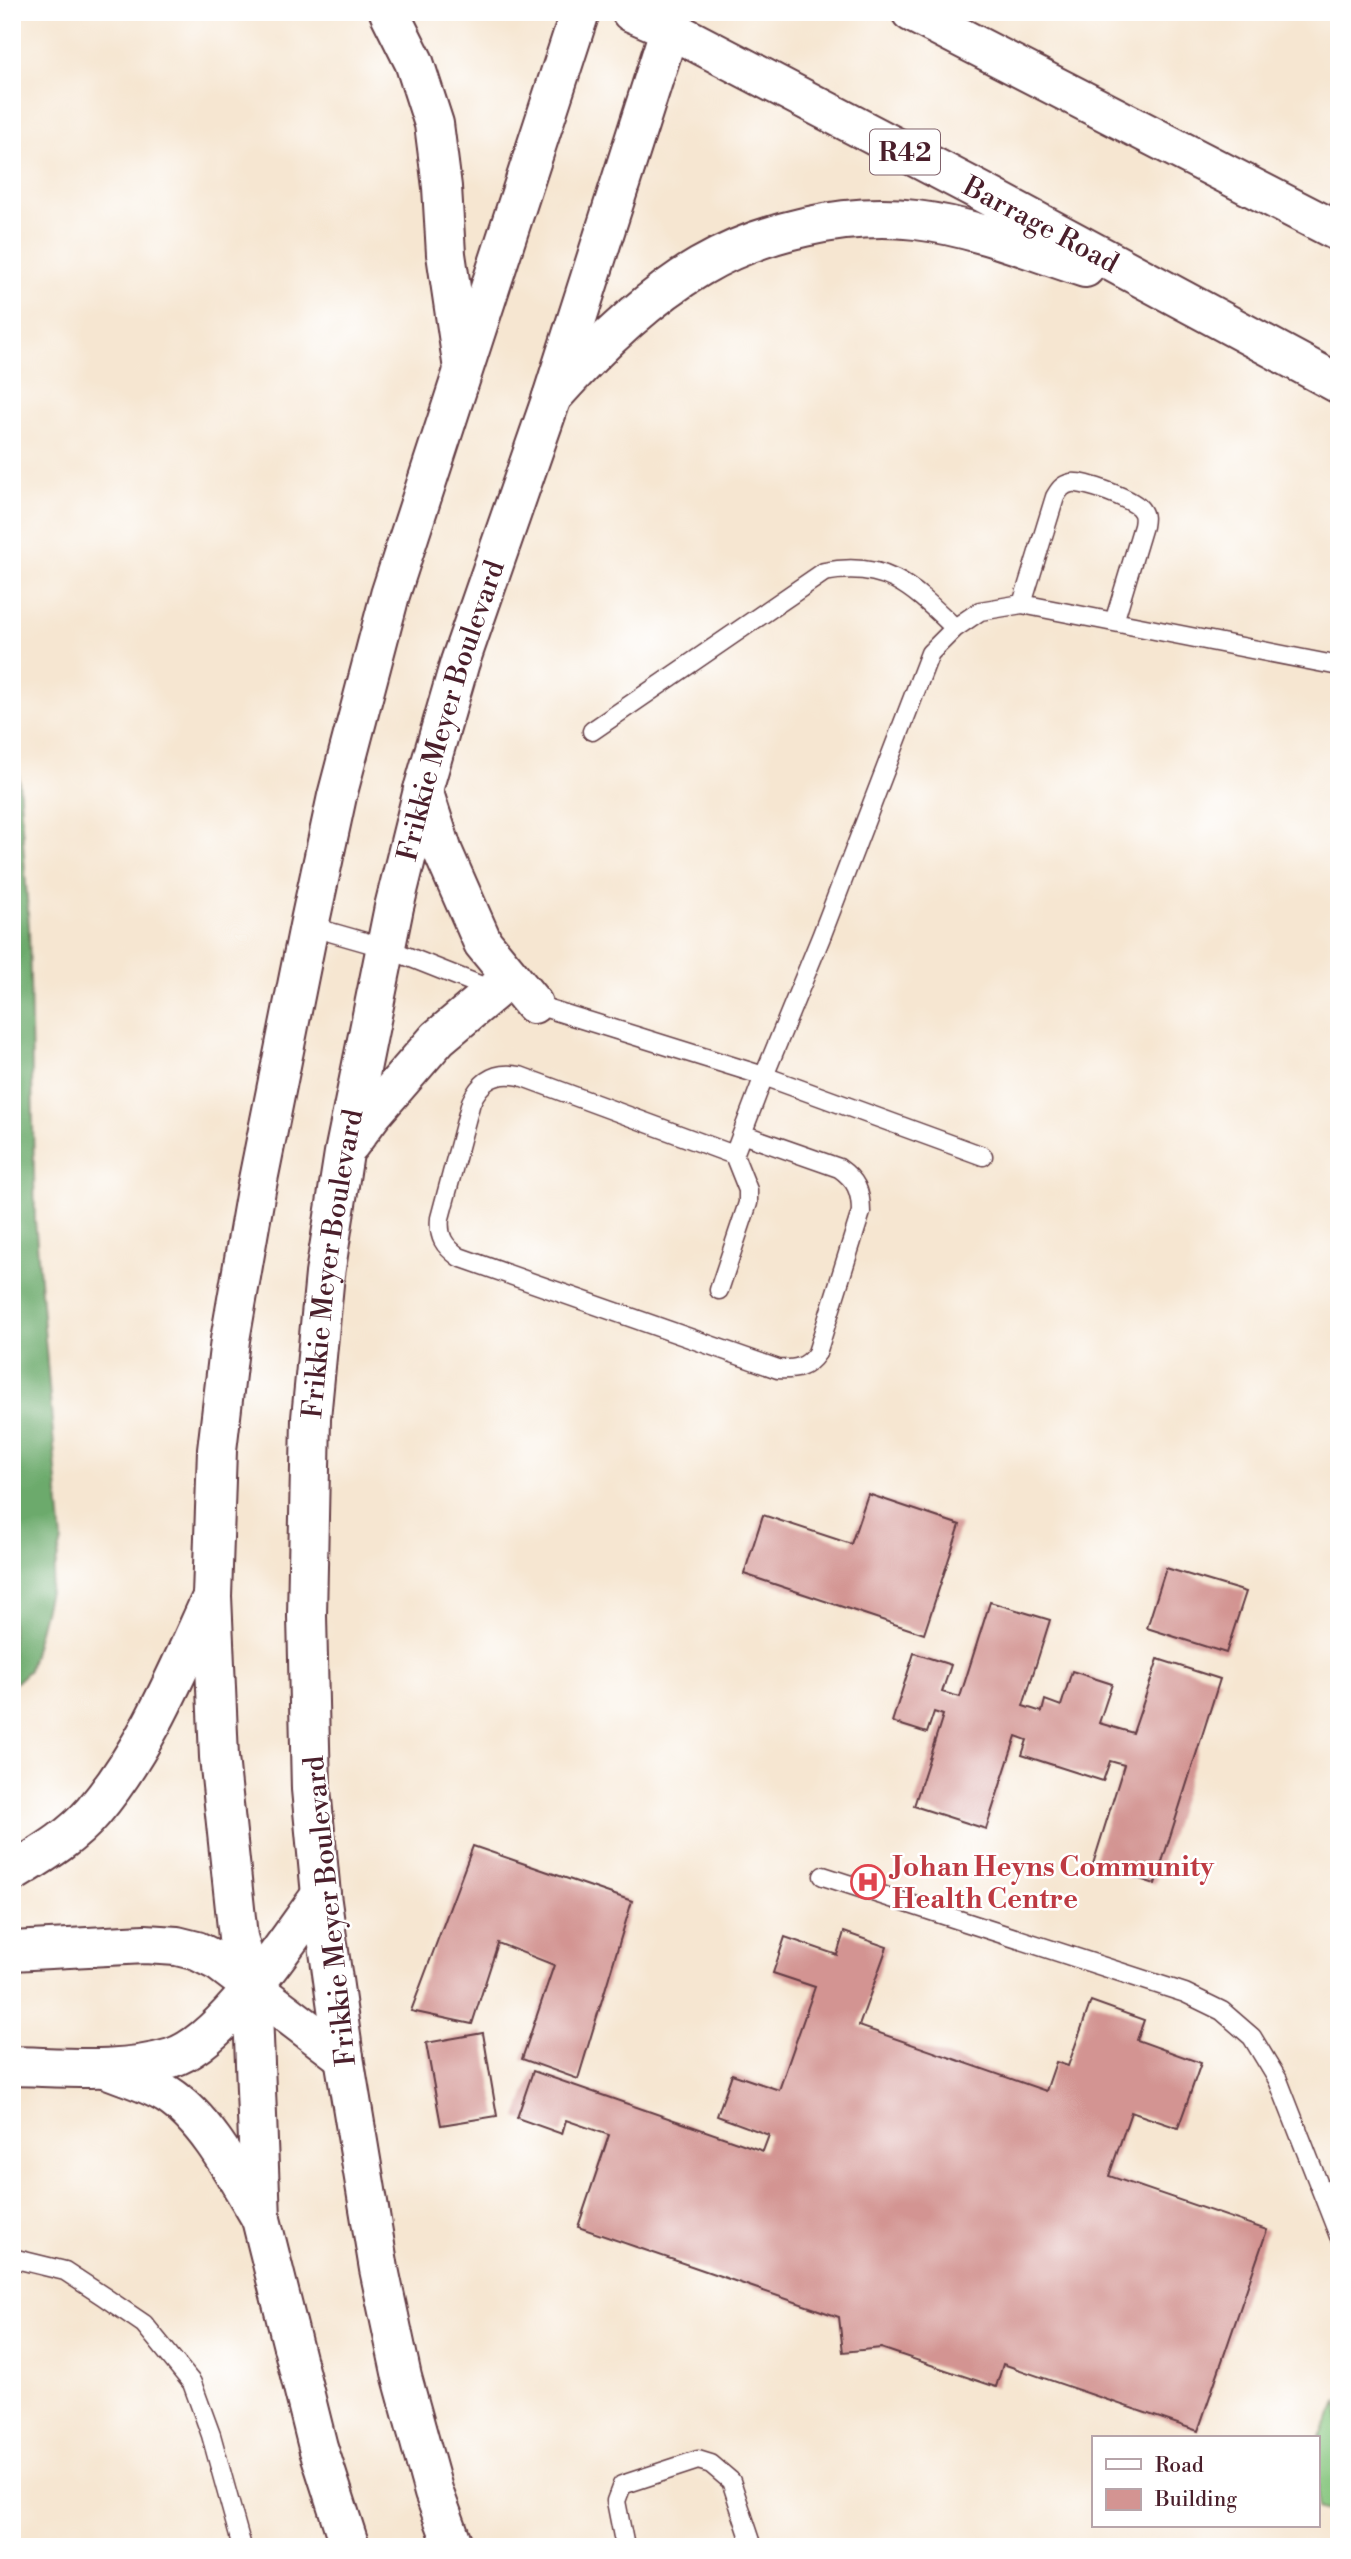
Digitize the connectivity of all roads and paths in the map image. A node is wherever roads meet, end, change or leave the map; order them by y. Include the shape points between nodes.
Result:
1 (388, 12) edge
2 (580, 12) edge
3 (631, 12) edge
4 (911, 12) edge
5 (948, 12) edge
6 (673, 20) edge
7 (984, 50) junction
8 (1339, 232) edge
9 (1177, 299) junction
10 (463, 369) junction
11 (1339, 384) edge
12 (552, 397) junction
13 (1022, 604) junction
14 (1114, 622) junction
15 (955, 628) junction
16 (1339, 666) edge
17 (592, 732) dead end
18 (423, 790) junction
19 (309, 926) junction
20 (386, 948) junction
21 (494, 991) junction
22 (533, 1004) junction
23 (764, 1076) junction
24 (742, 1134) junction
25 (344, 1153) junction
26 (734, 1154) junction
27 (983, 1156) dead end
28 (719, 1290) dead end
29 (212, 1596) junction
30 (12, 1874) edge
31 (822, 1876) dead end
32 (321, 1895) junction
33 (12, 1951) edge
34 (252, 1986) junction
35 (344, 2057) junction
36 (12, 2066) edge
37 (100, 2067) junction
38 (261, 2219) junction
39 (1339, 2236) edge
40 (12, 2258) edge
41 (242, 2547) edge
42 (350, 2547) edge
43 (454, 2547) edge
44 (625, 2547) edge
45 (753, 2547) edge

1 - 10 main road via 414,62 434,124
2 - 10 main road
3 - 6 main road, Barrage Road / R42
4 - 7 main road
5 - 7 main road
6 - 9 main road, Barrage Road / R42
6 - 12 main road, Frikkie Meyer Boulevard
7 - 8 main road
9 - 11 main road, Barrage Road / R42
9 - 12 main road via 974,231 915,220 846,221 748,244 699,267 643,308
10 - 19 main road via 390,595 337,796
12 - 18 main road, Frikkie Meyer Boulevard via 460,662
13 - 14 lane
13 - 14 lane via 1055,497 1061,487 1081,483 1133,502 1144,515
13 - 15 lane via 980,611
14 - 16 lane
15 - 17 lane via 896,579 869,569 824,572
15 - 23 lane via 930,653
18 - 20 main road, Frikkie Meyer Boulevard
18 - 22 main road via 443,852 483,943
19 - 20 lane
19 - 29 main road via 230,1340 218,1450
20 - 21 lane
20 - 25 main road, Frikkie Meyer Boulevard
21 - 22 lane
21 - 25 main road via 438,1038
22 - 23 lane
23 - 24 lane
23 - 27 lane
24 - 26 lane
24 - 26 lane via 839,1168 857,1185 861,1196 861,1212 817,1353 802,1368 778,1369 459,1258 442,1242 440,1218 471,1102 475,1091 496,1074 520,1076
25 - 32 main road, Frikkie Meyer Boulevard via 310,1418 311,1789
26 - 28 lane via 748,1190 748,1203
29 - 30 main road via 137,1750 93,1812 64,1840
29 - 34 main road via 219,1757 233,1896 238,1937
31 - 39 lane via 1185,1993 1222,2011 1252,2037 1278,2080
32 - 34 main road
32 - 35 main road, Frikkie Meyer Boulevard
33 - 34 main road via 177,1946 219,1962
34 - 35 main road
34 - 37 main road via 220,2027 196,2047 172,2057
34 - 38 main road
35 - 43 main road, Frikkie Meyer Boulevard via 402,2377
36 - 37 main road
37 - 38 main road via 169,2096 224,2157
38 - 42 main road via 318,2447
40 - 41 lane via 65,2271 103,2296 144,2325 192,2383
44 - 45 lane via 616,2501 622,2485 698,2460 731,2482

